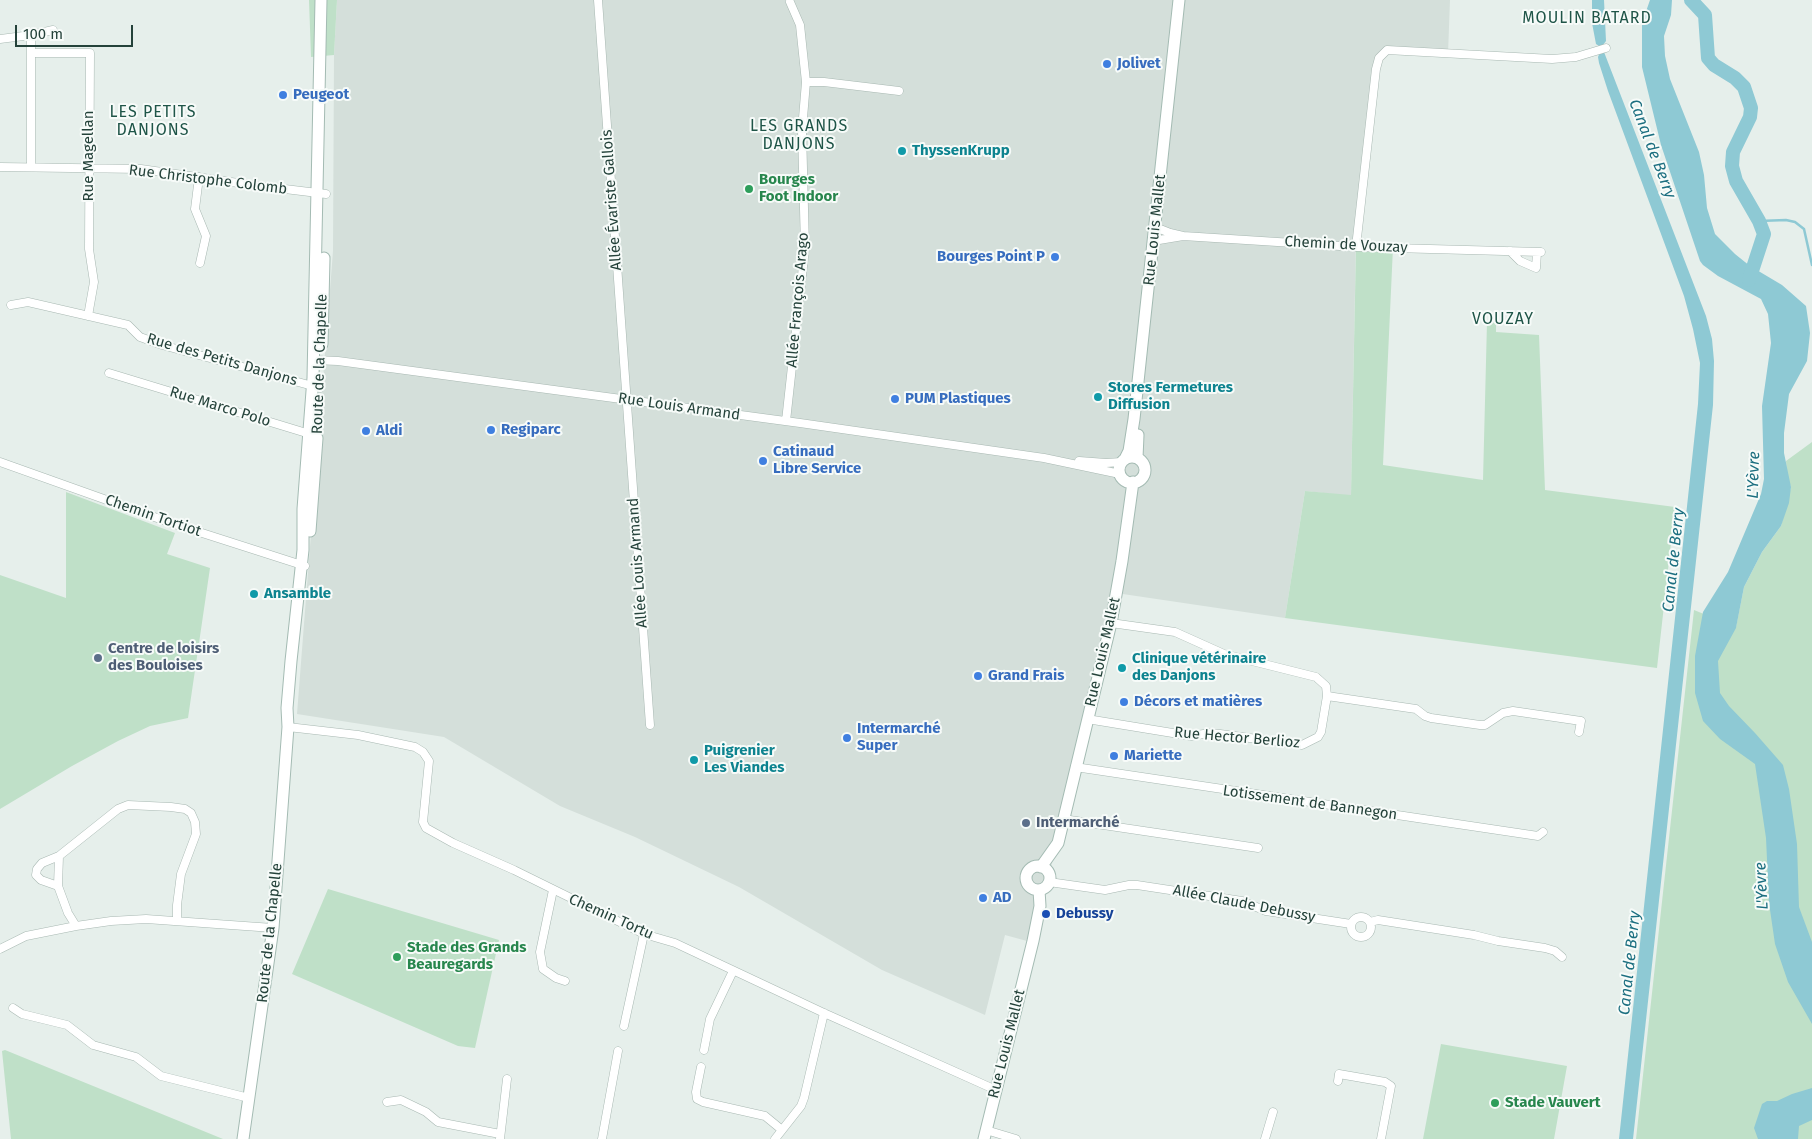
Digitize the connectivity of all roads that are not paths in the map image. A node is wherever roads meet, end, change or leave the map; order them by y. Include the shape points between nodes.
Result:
1 (321, 0) edge
2 (326, 0) edge
3 (598, 0) edge
4 (1178, 0) edge
5 (1185, 0) edge
6 (790, 2) dead end
7 (53, 30) dead end
8 (31, 35) junction
9 (0, 39) edge
10 (1606, 48) dead end
11 (32, 53) junction
12 (806, 82) junction
13 (899, 91) dead end
14 (31, 167) junction
15 (0, 168) edge
16 (89, 168) junction
17 (199, 177) junction
18 (322, 194) junction
19 (1158, 234) junction
20 (1356, 246) junction
21 (1510, 251) junction
22 (200, 263) dead end
23 (11, 305) dead end
24 (88, 316) junction
25 (317, 360) junction
26 (109, 373) dead end
27 (122, 377) junction
28 (120, 385) dead end
29 (317, 387) junction
30 (626, 400) junction
31 (786, 421) junction
32 (314, 435) junction
33 (1044, 458) junction
34 (1137, 458) junction
35 (1123, 460) junction
36 (0, 462) edge
37 (1120, 474) junction
38 (1133, 482) junction
39 (304, 566) junction
40 (1111, 623) junction
41 (1327, 696) junction
42 (1087, 719) junction
43 (650, 725) dead end
44 (288, 727) junction
45 (1579, 732) dead end
46 (1075, 768) junction
47 (1063, 819) junction
48 (1544, 832) dead end
49 (1258, 848) dead end
50 (58, 856) junction
51 (1041, 867) junction
52 (1049, 882) junction
53 (58, 886) junction
54 (553, 890) junction
55 (1039, 890) junction
56 (177, 920) junction
57 (1370, 922) junction
58 (1351, 924) junction
59 (76, 926) junction
60 (273, 928) junction
61 (644, 934) junction
62 (0, 949) edge
63 (1562, 957) dead end
64 (733, 971) junction
65 (565, 981) dead end
66 (13, 1008) dead end
67 (824, 1013) junction
68 (624, 1026) dead end
69 (704, 1050) dead end
70 (618, 1051) dead end
71 (701, 1067) dead end
72 (507, 1079) dead end
73 (1338, 1082) dead end
74 (996, 1090) junction
75 (249, 1098) junction
76 (388, 1102) dead end
77 (1273, 1112) dead end
78 (782, 1130) junction
79 (985, 1135) edge
80 (500, 1136) edge
81 (243, 1139) edge
82 (602, 1139) edge
83 (776, 1139) edge
84 (1016, 1139) edge
85 (1265, 1139) edge
86 (1381, 1139) edge

1 - 18 main road, Route de la Chapelle
2 - 18 main road, Route de la Chapelle
3 - 30 street, Allée Évariste Gallois
4 - 19 main road, Rue Louis Mallet
5 - 19 main road, Rue Louis Mallet
6 - 12 street, Allée François Arago via 800,25
7 - 8 street
8 - 9 street
8 - 11 street
10 - 20 street via 1576,57 1552,58 1387,50 1379,58 1376,69
11 - 14 street
11 - 16 street, Rue Magellan via 90,53
12 - 13 street
12 - 31 street, Allée François Arago via 802,130 805,248
14 - 15 street, Rue Christophe Colomb
14 - 16 street, Rue Christophe Colomb
16 - 17 street, Rue Christophe Colomb via 141,169
16 - 24 street, Rue Magellan via 89,249 94,282
17 - 18 street, Rue Christophe Colomb
17 - 22 street via 194,210 206,236
18 - 25 main road, Route de la Chapelle
19 - 20 street, Chemin de Vouzay
19 - 34 main road, Rue Louis Mallet
19 - 35 main road, Rue Louis Mallet via 1134,420 1129,451
20 - 21 street, Chemin de Vouzay
21 - 21 street, Chemin de Vouzay via 1539,252 1536,268 1520,261
23 - 24 street, Rue des Petits Danjons via 28,302
24 - 29 street, Rue des Petits Danjons via 128,324 140,337 162,345
25 - 29 main road, Route de la Chapelle
25 - 30 street, Rue Louis Armand
26 - 27 street, Rue Marco Polo
27 - 28 street
27 - 32 street, Rue Marco Polo
29 - 32 main road, Route de la Chapelle
30 - 31 street, Rue Louis Armand
30 - 43 street, Allée Louis Armand
31 - 33 street, Rue Louis Armand
32 - 39 main road, Route de la Chapelle
33 - 35 street, Rue Louis Armand via 1106,463
33 - 37 street, Rue Louis Armand
34 - 35 main road
34 - 38 main road, Rue Louis Mallet via 1143,464 1144,472
35 - 37 main road, Rue Louis Mallet
36 - 39 street, Chemin Tortiot
37 - 38 main road
38 - 40 main road, Rue Louis Mallet
39 - 44 main road, Route de la Chapelle via 292,716
40 - 41 street via 1175,632 1212,650 1316,677 1326,686
40 - 42 main road, Rue Louis Mallet
41 - 42 street, Rue Hector Berlioz via 1321,732 1302,745 1210,733 1192,736
41 - 45 street via 1416,709 1431,718 1480,725 1513,711 1581,721
42 - 46 main road, Rue Louis Mallet
44 - 54 street, Chemin Tortu via 402,743 423,752 429,762 426,828
44 - 60 main road, Route de la Chapelle
46 - 47 main road, Rue Louis Mallet
46 - 48 street, Lotissement de Bannegon via 1538,836
47 - 49 street
47 - 51 main road, Rue Louis Mallet via 1058,843
50 - 53 street
50 - 53 street via 42,863 36,875
50 - 56 street via 118,809 128,805 185,809 195,822 196,834 181,874
51 - 52 main road via 1048,873
51 - 55 main road, Rue Louis Mallet via 1032,868 1026,879 1030,888
52 - 55 main road
52 - 58 street, Allée Claude Debussy via 1105,890 1137,885 1242,901 1266,911
53 - 59 street
54 - 61 street, Chemin Tortu
54 - 65 street via 540,952 543,969
55 - 74 main road, Rue Louis Mallet via 1040,906 1033,941
56 - 59 street via 111,921
56 - 60 street
57 - 58 street, Allée Claude Debussy via 1366,917 1359,917
57 - 58 street, Allée Claude Debussy via 1371,930 1364,937 1355,935
57 - 63 street, Allée Claude Debussy via 1378,920 1474,935 1555,950
59 - 62 street via 26,936
60 - 75 main road, Route de la Chapelle
61 - 64 street, Chemin Tortu via 675,943
61 - 68 street
64 - 67 street, Chemin Tortu
64 - 69 street via 710,1019
66 - 75 street via 22,1014 68,1025 93,1045 136,1057 161,1076
67 - 74 street, Chemin Tortu
67 - 78 street via 804,1098
70 - 82 street
71 - 78 street via 697,1099 764,1116
72 - 80 street
73 - 86 street via 1339,1074 1385,1082 1390,1086
74 - 79 main road, Rue Louis Mallet
75 - 81 main road, Route de la Chapelle
76 - 80 street via 401,1100 438,1122
77 - 85 street
78 - 83 street
79 - 84 street

